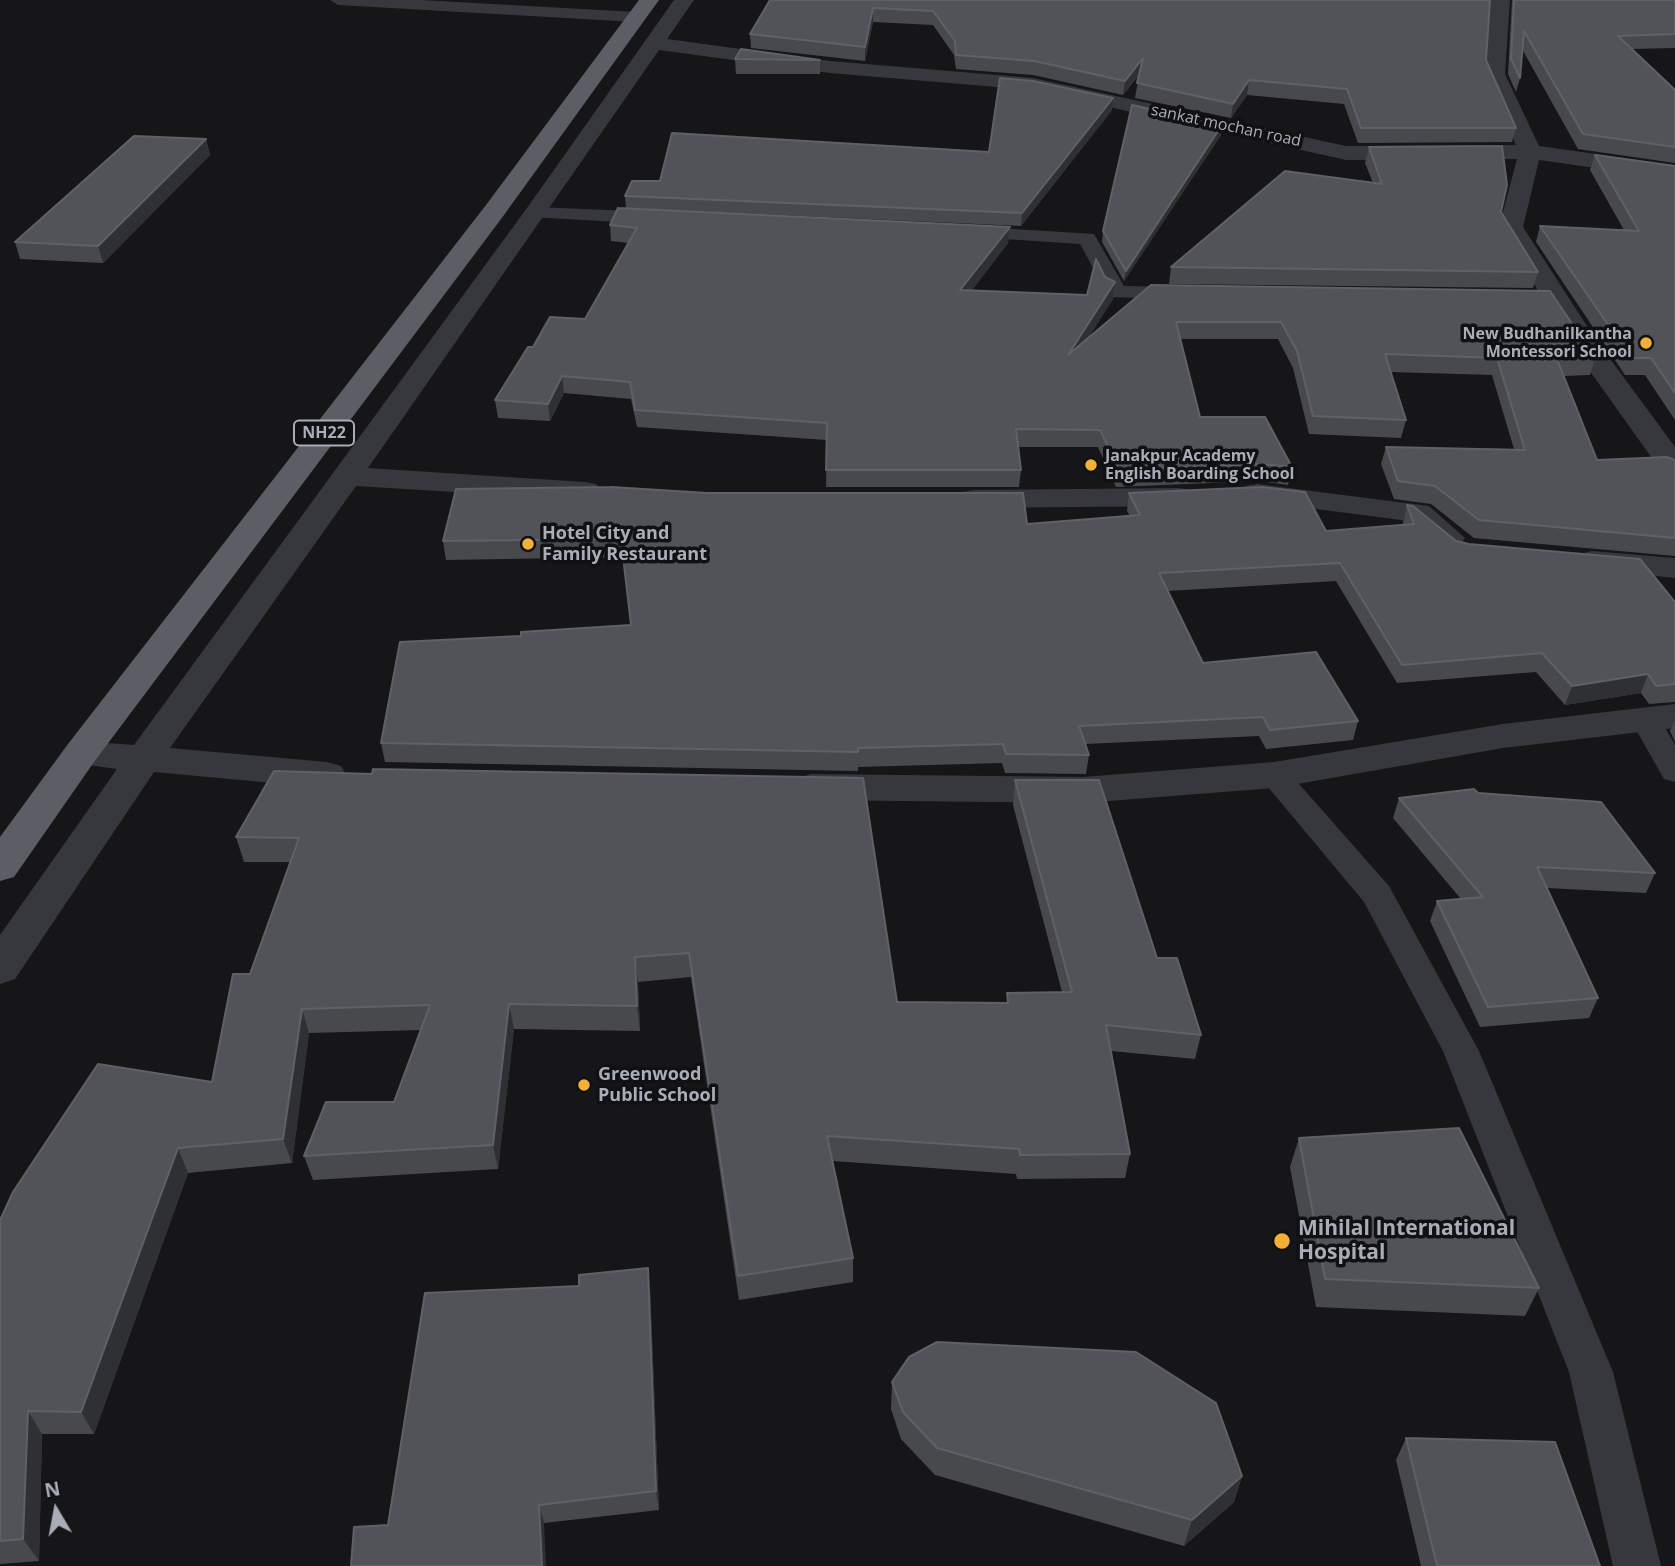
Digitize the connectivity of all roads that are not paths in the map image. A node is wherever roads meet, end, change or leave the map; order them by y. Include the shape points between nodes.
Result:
1 (338, 0) edge
2 (684, 0) edge
3 (1500, 0) edge
4 (643, 8) edge
5 (653, 43) junction
6 (1530, 152) junction
7 (1675, 172) edge
8 (536, 213) junction
9 (674, 219) edge
10 (949, 232) edge
11 (1199, 293) edge
12 (1528, 298) edge
13 (1555, 298) junction
14 (1675, 468) edge
15 (346, 476) junction
16 (611, 493) edge
17 (943, 499) edge
18 (1477, 551) edge
19 (1556, 558) edge
20 (1675, 568) edge
21 (1660, 718) edge
22 (81, 753) junction
23 (144, 758) junction
24 (1675, 772) edge
25 (1274, 775) junction
26 (356, 776) edge
27 (780, 786) edge
28 (0, 867) edge
29 (0, 968) edge
30 (1637, 1566) edge

1 - 4 lane
2 - 5 street, NH22
3 - 6 street via 1495,74
4 - 22 highway, NH22
5 - 6 street, sankat mochan road via 830,67 1033,85 1346,153
5 - 8 street, NH22
6 - 7 street, sankat mochan road
6 - 13 street via 1510,227
8 - 9 lane
8 - 15 street, NH22
10 - 11 lane via 1087,238 1117,292
12 - 13 lane
13 - 14 street
15 - 16 street
15 - 23 street, NH22
17 - 18 street via 1259,493 1418,513 1464,550
19 - 20 street
21 - 24 lane
21 - 25 street via 1503,736
22 - 23 street
22 - 28 highway, NH22
23 - 26 street via 289,774
23 - 29 street, NH22
25 - 27 street via 1083,790
25 - 30 lane via 1377,895 1461,1051 1591,1372

